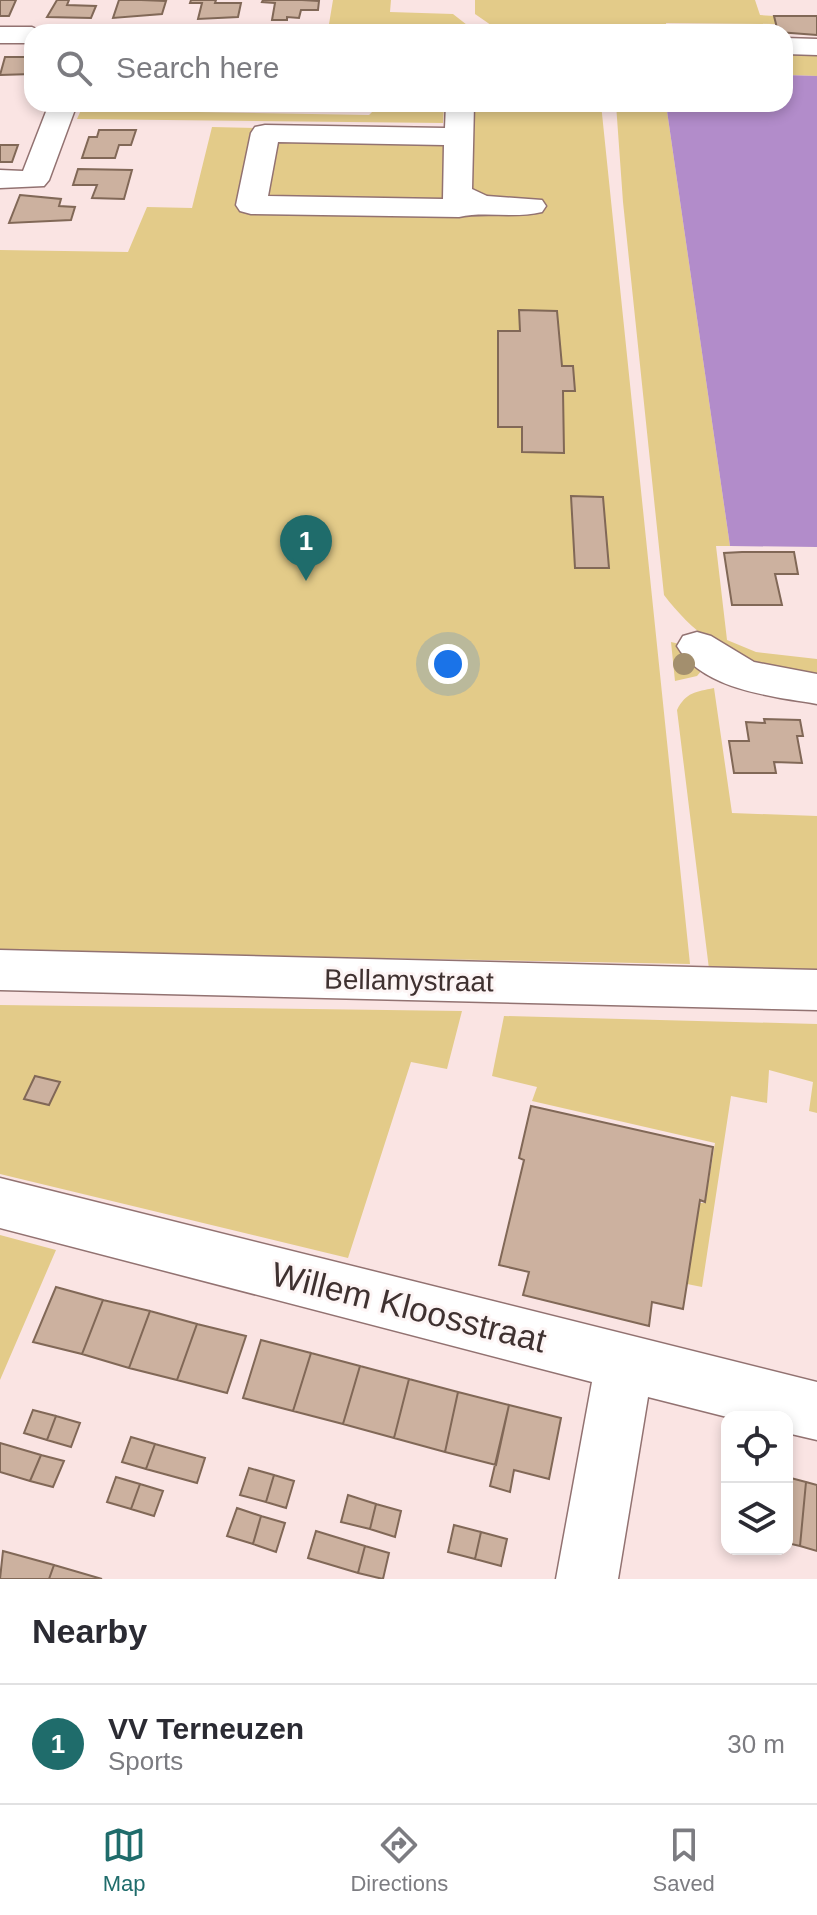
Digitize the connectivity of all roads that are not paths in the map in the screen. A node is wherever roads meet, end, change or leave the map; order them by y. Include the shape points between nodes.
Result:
1 (0, 35) edge
2 (24, 35) edge
3 (793, 46) edge
4 (817, 47) edge
5 (60, 112) edge
6 (460, 112) edge
7 (459, 137) junction
8 (0, 179) edge
9 (457, 193) junction
10 (531, 206) dead end
11 (697, 665) dead end
12 (817, 689) edge
13 (0, 970) edge
14 (817, 990) edge
15 (0, 1203) edge
16 (625, 1362) junction
17 (817, 1411) edge
18 (587, 1579) edge

1 - 2 street
3 - 4 street
5 - 8 street via 34,180
6 - 7 street
7 - 9 street
7 - 9 street via 265,133 251,205 459,208
9 - 10 street via 481,205
11 - 12 street
13 - 14 street, Bellamystraat
15 - 16 street, Willem Kloosstraat
16 - 17 street, Willem Kloosstraat
16 - 18 street

